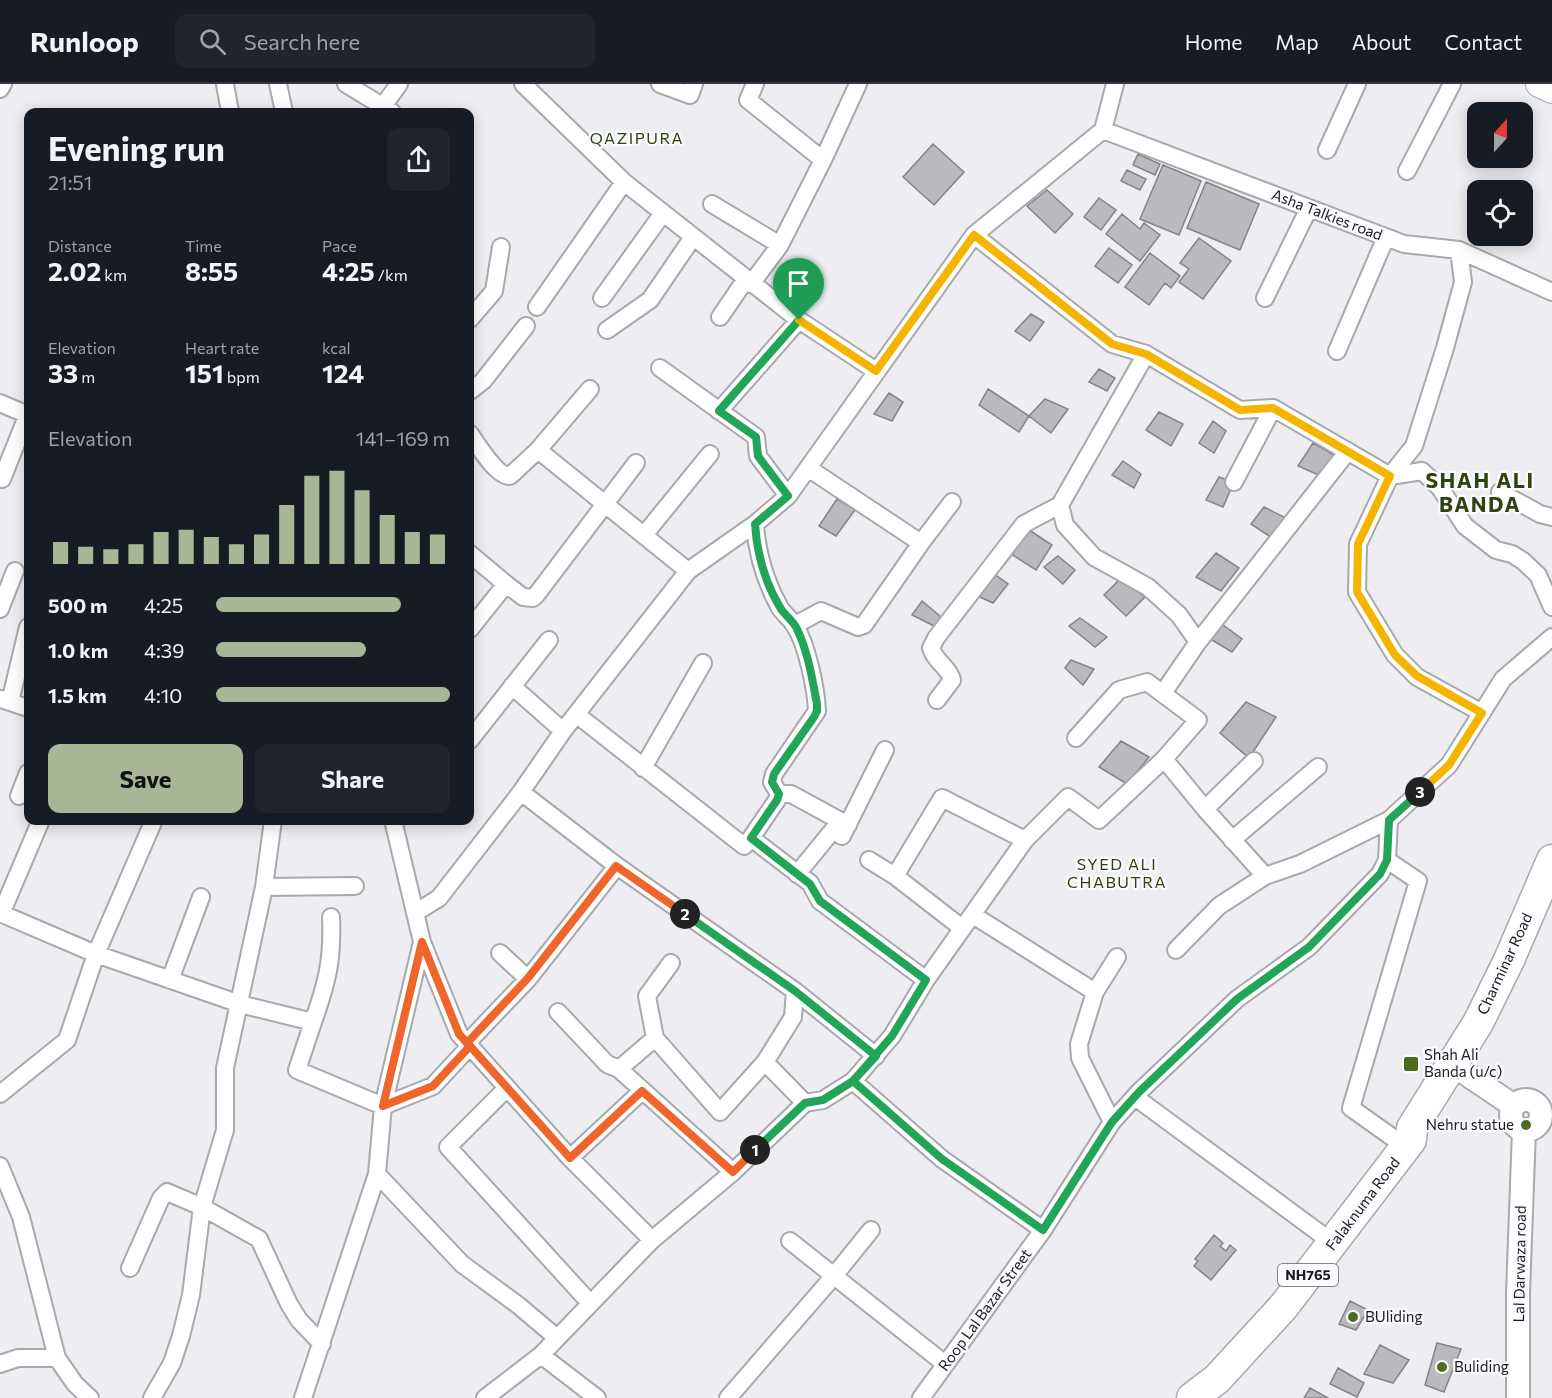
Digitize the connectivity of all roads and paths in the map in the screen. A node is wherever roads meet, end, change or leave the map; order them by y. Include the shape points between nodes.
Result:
1 (3, 84) edge
2 (225, 84) edge
3 (278, 84) edge
4 (346, 84) edge
5 (399, 84) edge
6 (660, 84) edge
7 (694, 84) edge
8 (755, 84) edge
9 (858, 84) edge
10 (1115, 84) edge
11 (1357, 84) edge
12 (1452, 84) edge
13 (1539, 84) edge
14 (531, 87) edge
15 (0, 89) edge
16 (1552, 90) edge
17 (229, 108) edge
18 (283, 108) edge
19 (386, 108) edge
20 (388, 108) edge
21 (1103, 130) junction
22 (1327, 150) dead end
23 (823, 160) junction
24 (1407, 171) dead end
25 (624, 182) junction
26 (712, 204) dead end
27 (1309, 208) junction
28 (663, 213) junction
29 (974, 235) junction
30 (693, 237) junction
31 (1386, 237) junction
32 (780, 245) junction
33 (501, 247) dead end
34 (1459, 250) junction
35 (749, 281) junction
36 (1552, 292) edge
37 (1265, 297) dead end
38 (602, 298) dead end
39 (537, 307) dead end
40 (474, 314) edge
41 (720, 317) dead end
42 (799, 320) junction
43 (526, 327) dead end
44 (606, 330) dead end
45 (1337, 351) dead end
46 (1146, 354) junction
47 (660, 368) dead end
48 (876, 371) junction
49 (474, 388) edge
50 (590, 388) dead end
51 (0, 403) edge
52 (1273, 408) junction
53 (719, 411) junction
54 (24, 413) edge
55 (24, 425) edge
56 (474, 439) edge
57 (538, 450) junction
58 (1348, 451) junction
59 (710, 454) dead end
60 (636, 463) dead end
61 (808, 468) junction
62 (1390, 476) junction
63 (2, 479) dead end
64 (1234, 482) dead end
65 (1500, 492) dead end
66 (788, 496) junction
67 (952, 502) dead end
68 (605, 504) junction
69 (1060, 505) junction
70 (1552, 517) edge
71 (755, 524) junction
72 (644, 535) junction
73 (921, 543) junction
74 (474, 557) edge
75 (15, 571) dead end
76 (688, 571) junction
77 (506, 584) junction
78 (1552, 607) edge
79 (0, 609) edge
80 (474, 624) edge
81 (795, 626) junction
82 (1552, 636) edge
83 (24, 640) edge
84 (549, 640) dead end
85 (1198, 642) junction
86 (704, 663) dead end
87 (512, 686) junction
88 (1163, 693) junction
89 (5, 700) edge
90 (937, 700) dead end
91 (24, 707) edge
92 (1482, 713) junction
93 (576, 714) junction
94 (563, 731) junction
95 (474, 736) edge
96 (1076, 738) dead end
97 (885, 750) dead end
98 (1164, 759) junction
99 (1254, 761) dead end
100 (1318, 767) dead end
101 (643, 768) junction
102 (24, 783) edge
103 (521, 792) junction
104 (779, 794) junction
105 (19, 796) dead end
106 (1205, 809) junction
107 (1389, 820) junction
108 (39, 825) edge
109 (152, 825) edge
110 (272, 825) edge
111 (399, 825) edge
112 (848, 825) junction
113 (751, 838) junction
114 (1025, 840) junction
115 (1232, 840) junction
116 (869, 860) dead end
117 (1387, 860) junction
118 (1552, 860) edge
119 (616, 866) junction
120 (797, 874) junction
121 (895, 876) junction
122 (1265, 876) junction
123 (355, 886) dead end
124 (264, 887) junction
125 (201, 897) dead end
126 (1552, 898) edge
127 (415, 913) junction
128 (0, 914) edge
129 (973, 915) junction
130 (331, 917) dead end
131 (962, 928) junction
132 (422, 942) junction
133 (1176, 951) dead end
134 (500, 953) dead end
135 (96, 954) junction
136 (1117, 957) dead end
137 (671, 963) dead end
138 (528, 978) junction
139 (170, 980) junction
140 (926, 980) junction
141 (795, 991) junction
142 (1095, 992) junction
143 (240, 1004) junction
144 (558, 1012) dead end
145 (313, 1022) junction
146 (655, 1038) junction
147 (469, 1045) junction
148 (876, 1056) junction
149 (765, 1062) junction
150 (619, 1069) junction
151 (1459, 1069) junction
152 (853, 1081) junction
153 (507, 1088) junction
154 (642, 1091) junction
155 (0, 1094) edge
156 (1135, 1097) junction
157 (805, 1103) junction
158 (383, 1106) junction
159 (1112, 1122) junction
160 (1539, 1122) edge
161 (1408, 1143) junction
162 (570, 1158) junction
163 (0, 1166) edge
164 (733, 1172) junction
165 (377, 1174) junction
166 (202, 1207) junction
167 (870, 1230) dead end
168 (1043, 1230) junction
169 (652, 1239) junction
170 (790, 1241) dead end
171 (1333, 1243) junction
172 (130, 1268) dead end
173 (833, 1277) junction
174 (590, 1303) junction
175 (557, 1338) junction
176 (322, 1344) junction
177 (541, 1354) junction
178 (57, 1358) junction
179 (0, 1364) edge
180 (945, 1364) junction
181 (593, 1397) edge
182 (90, 1398) edge
183 (152, 1398) edge
184 (303, 1398) edge
185 (485, 1398) edge
186 (728, 1398) edge
187 (921, 1398) edge
188 (1192, 1398) edge
189 (1518, 1398) edge

1 - 15 street
2 - 17 street
3 - 18 street
4 - 19 street
5 - 20 street
6 - 7 street via 690,96
8 - 23 street via 748,100
9 - 23 street
10 - 21 street
11 - 22 street
12 - 24 street
13 - 16 main road
14 - 25 street
21 - 27 street, Asha Talkies road
21 - 29 street
23 - 32 street
25 - 28 street
25 - 39 street
26 - 32 street
27 - 31 street, Asha Talkies road
27 - 37 street
28 - 30 street
28 - 38 street
29 - 46 street via 1112,344
29 - 48 street
30 - 35 street
30 - 44 street via 650,300
31 - 34 street, Asha Talkies road via 1404,244
31 - 45 street
32 - 35 street
33 - 40 street via 494,291
34 - 36 street, Asha Talkies road
34 - 62 street via 1463,282 1424,416 1414,446
35 - 41 street
35 - 42 street
42 - 48 street
42 - 53 street
43 - 49 street
46 - 52 street via 1240,410
46 - 69 street
47 - 53 street
48 - 61 street
50 - 57 street
51 - 54 street
52 - 58 street
52 - 64 street
53 - 66 street via 756,437 758,456
55 - 63 street
56 - 57 street via 506,476 514,474
57 - 68 street
58 - 62 street
58 - 85 street
59 - 72 street
60 - 68 street
61 - 66 street
61 - 73 street
62 - 78 street via 1422,471 1440,488 1465,526 1496,550 1523,561 1538,576
62 - 92 street via 1358,544 1357,592 1395,655 1417,676
65 - 70 street
66 - 71 street
67 - 73 street
68 - 72 street
68 - 77 street via 533,598 523,597
69 - 85 street via 1065,525 1094,557 1148,587 1179,615
69 - 90 street via 1024,524 936,638 931,648 933,657 952,675
71 - 76 street
71 - 81 street via 766,579 782,611
72 - 76 street
73 - 81 street via 862,626 821,611
74 - 77 street
75 - 79 street
76 - 93 street
77 - 80 street
81 - 104 street via 809,663 817,711 774,774 772,782
82 - 92 street via 1503,679
83 - 89 street
84 - 87 street
85 - 88 street
86 - 101 street
87 - 94 street
87 - 95 street
88 - 96 street via 1147,682 1119,690
88 - 98 street via 1198,720
89 - 91 street
92 - 107 street via 1449,765
93 - 94 street
93 - 101 street
94 - 103 street
97 - 112 street
98 - 106 street
98 - 114 street via 1099,820 1068,797
99 - 106 street
100 - 115 street
101 - 113 street via 744,846
102 - 105 street
103 - 119 street
103 - 127 street via 439,898
104 - 112 street via 791,794
104 - 113 street
106 - 115 street
107 - 117 street
107 - 122 street via 1300,864
108 - 128 street
109 - 135 street
110 - 124 street
111 - 127 street
112 - 120 street via 842,836 832,830
113 - 120 street
114 - 121 street via 942,798
114 - 129 street
115 - 122 street
116 - 121 street
117 - 156 street, Roop Lal Bazar Street via 1380,874 1309,947 1237,999
117 - 161 street via 1418,881 1351,1108
118 - 151 highway, Charminar Road / NH765
119 - 138 street
119 - 141 street
120 - 140 street via 810,884 820,901
121 - 131 street
122 - 133 street via 1219,906
123 - 124 street
124 - 143 street
125 - 139 street
126 - 151 highway, Charminar Road / NH765 via 1485,1041
127 - 132 street
128 - 135 street
129 - 131 street
129 - 142 street
130 - 145 street via 331,957
131 - 140 street
132 - 147 street via 459,1034
132 - 158 street
134 - 138 street
135 - 139 street
135 - 155 street via 67,1041
136 - 142 street
137 - 146 street via 647,996
138 - 147 street
139 - 143 street
140 - 148 street
141 - 148 street
141 - 149 street via 793,1017
142 - 159 street via 1079,1044 1080,1058
143 - 145 street
143 - 166 street via 225,1068 225,1130
144 - 150 street via 607,1064
145 - 158 street via 297,1070
146 - 149 street via 720,1112
146 - 150 street
147 - 153 street
147 - 158 street via 433,1086
148 - 152 street
149 - 157 street
150 - 154 street
151 - 160 main road via 1514,1106 1511,1116 1519,1128
151 - 161 highway, Falaknuma Road / NH765 via 1422,1136
152 - 157 street via 823,1100
152 - 168 street via 942,1159
153 - 162 street
153 - 174 street via 448,1147
154 - 162 street
154 - 164 street
156 - 159 street, Roop Lal Bazar Street
156 - 171 street
157 - 164 street
158 - 165 street
159 - 168 street, Roop Lal Bazar Street
160 - 189 main road, Lal Darwaza road via 1518,1293
161 - 171 highway, Falaknuma Road / NH765
162 - 169 street
163 - 178 street via 21,1217
164 - 169 street
165 - 175 street via 462,1264
165 - 176 street
166 - 172 street via 167,1192
166 - 176 street via 259,1239 289,1304
166 - 183 street via 191,1295 181,1336 172,1363
167 - 173 street
168 - 180 street, Roop Lal Bazar Street
169 - 174 street
170 - 173 street
171 - 188 highway, Falaknuma Road / NH765 via 1284,1306 1217,1379
173 - 180 street
173 - 186 street
174 - 175 street
175 - 177 street
176 - 184 street
177 - 181 street
177 - 185 street
178 - 179 street via 18,1359
178 - 182 street
180 - 187 street, Roop Lal Bazar Street

